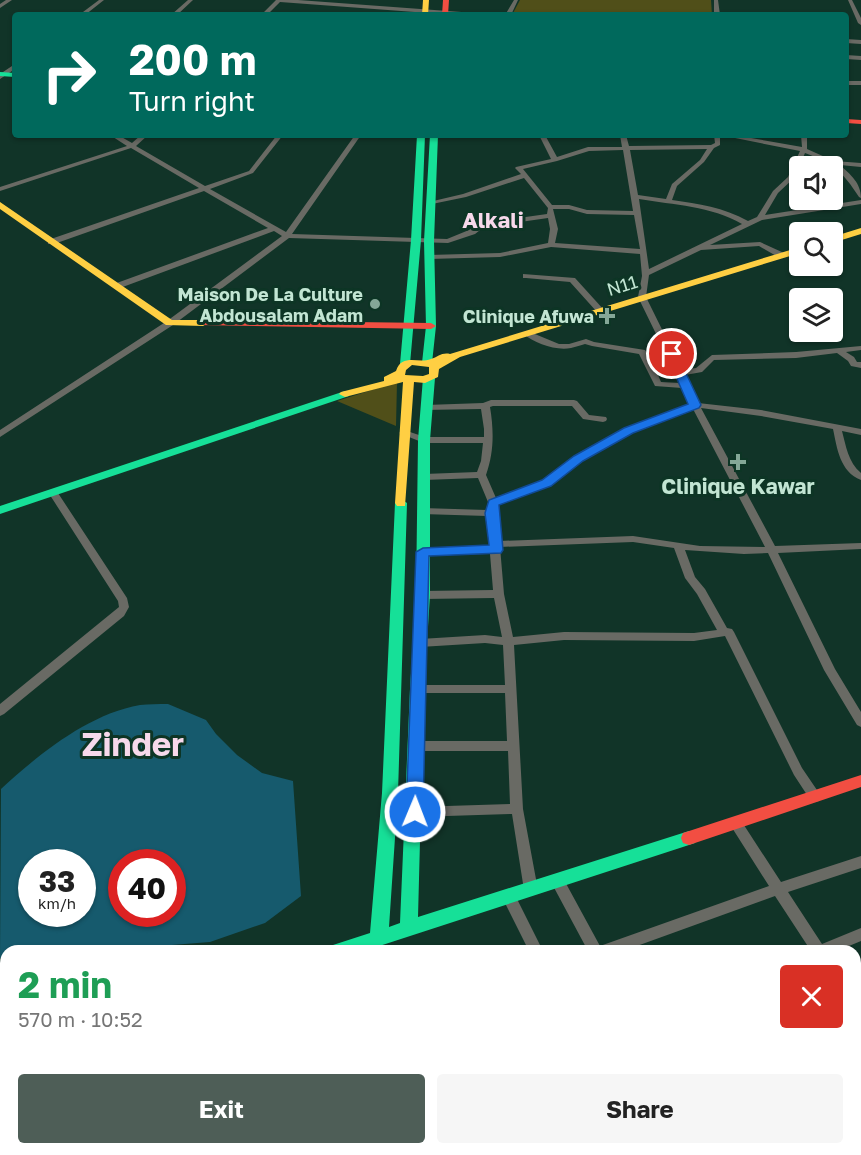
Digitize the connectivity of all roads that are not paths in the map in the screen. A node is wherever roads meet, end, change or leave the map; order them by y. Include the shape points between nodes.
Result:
1 (9, 0) edge
2 (102, 0) edge
3 (191, 0) edge
4 (278, 0) edge
5 (850, 0) edge
6 (0, 6) edge
7 (425, 9) edge
8 (446, 9) edge
9 (86, 12) edge
10 (177, 12) edge
11 (267, 12) edge
12 (861, 23) edge
13 (118, 138) edge
14 (141, 138) edge
15 (278, 138) edge
16 (356, 138) edge
17 (428, 138) edge
18 (428, 138) edge
19 (544, 138) edge
20 (624, 138) edge
21 (717, 138) edge
22 (740, 138) edge
23 (804, 138) edge
24 (132, 146) junction
25 (712, 147) junction
26 (626, 148) junction
27 (802, 149) junction
28 (818, 156) edge
29 (555, 160) junction
30 (843, 164) edge
31 (861, 165) edge
32 (843, 172) edge
33 (525, 175) junction
34 (0, 189) edge
35 (204, 189) junction
36 (861, 193) edge
37 (636, 197) junction
38 (432, 202) junction
39 (668, 202) junction
40 (861, 202) edge
41 (0, 205) edge
42 (550, 207) junction
43 (637, 213) junction
44 (551, 216) junction
45 (760, 218) junction
46 (747, 224) junction
47 (273, 229) junction
48 (861, 231) edge
49 (288, 236) junction
50 (843, 237) edge
51 (422, 240) junction
52 (51, 242) junction
53 (551, 245) junction
54 (700, 248) junction
55 (644, 252) junction
56 (789, 253) edge
57 (781, 255) junction
58 (429, 257) junction
59 (646, 274) junction
60 (526, 276) dead end
61 (117, 286) junction
62 (642, 297) junction
63 (600, 310) junction
64 (170, 323) junction
65 (407, 326) junction
66 (431, 327) junction
67 (527, 333) junction
68 (861, 348) edge
69 (838, 350) junction
70 (861, 365) edge
71 (430, 368) junction
72 (681, 373) junction
73 (405, 374) junction
74 (687, 387) junction
75 (695, 405) junction
76 (485, 406) junction
77 (426, 408) junction
78 (603, 419) dead end
79 (837, 428) junction
80 (861, 432) edge
81 (404, 433) junction
82 (0, 434) edge
83 (424, 440) junction
84 (488, 440) junction
85 (481, 475) junction
86 (424, 477) junction
87 (861, 477) edge
88 (53, 492) junction
89 (492, 508) junction
90 (0, 510) edge
91 (422, 511) junction
92 (678, 546) junction
93 (861, 546) edge
94 (496, 547) junction
95 (772, 550) junction
96 (423, 552) junction
97 (499, 594) junction
98 (423, 595) junction
99 (728, 632) junction
100 (508, 642) junction
101 (420, 644) junction
102 (417, 689) junction
103 (511, 689) junction
104 (0, 711) edge
105 (861, 722) edge
106 (416, 746) junction
107 (514, 746) junction
108 (861, 781) edge
109 (815, 797) junction
110 (517, 809) junction
111 (415, 812) junction
112 (735, 823) junction
113 (861, 862) edge
114 (558, 882) junction
115 (778, 888) junction
116 (531, 890) junction
117 (509, 897) junction
118 (409, 928) junction
119 (861, 934) edge
120 (379, 937) junction
121 (356, 945) edge
122 (533, 945) edge
123 (591, 945) edge
124 (621, 945) edge
125 (816, 945) edge
126 (834, 945) edge

1 - 6 street
2 - 9 street
3 - 10 street
4 - 7 street
4 - 11 street
5 - 12 street
7 - 8 street
13 - 24 street
14 - 24 street
15 - 35 street via 251,172
16 - 49 street
17 - 38 main road
18 - 51 main road
19 - 29 street
20 - 26 street
21 - 25 street via 718,144
22 - 27 street
23 - 27 street
24 - 34 street
24 - 35 street
25 - 26 street
25 - 39 street via 674,185
26 - 29 street via 582,150
26 - 37 street
27 - 28 street
27 - 45 street via 790,178 774,192
29 - 33 street via 518,168
30 - 31 street
32 - 36 street
33 - 38 street via 464,196
33 - 42 street
35 - 47 street
35 - 52 street
37 - 39 street
37 - 43 street
38 - 51 main road
39 - 46 street via 712,208
40 - 45 street
41 - 52 main road
42 - 43 street
42 - 44 street
43 - 55 street
44 - 51 street via 491,223 452,240
44 - 53 street
45 - 46 street
46 - 54 street
47 - 49 street
47 - 61 street
48 - 50 main road
49 - 51 street
49 - 64 street
51 - 58 main road
51 - 65 main road
52 - 61 main road
53 - 55 street
53 - 58 street via 500,255
54 - 57 street via 760,244
54 - 59 street
55 - 59 street
56 - 57 main road, N11
57 - 62 main road, N11
58 - 66 main road
59 - 62 street
60 - 63 street via 572,280
61 - 64 main road
62 - 63 main road, N11
62 - 72 street
63 - 67 main road, N11
64 - 65 main road
64 - 82 street
65 - 66 main road
65 - 73 main road
66 - 71 main road
67 - 71 main road, N11 via 456,355
67 - 74 street via 552,344 569,346 588,341 642,352 658,384
68 - 69 street
69 - 70 street
69 - 72 street via 712,358 699,370
71 - 73 main road via 416,362
71 - 73 main road via 419,381
71 - 77 main road
72 - 74 street
73 - 81 main road
73 - 88 main road
74 - 75 street
75 - 79 street
75 - 89 street via 629,431 546,483
75 - 95 street
76 - 77 street
76 - 78 street via 565,402 574,404 586,417
76 - 84 street
77 - 83 main road
79 - 80 street
79 - 87 street via 848,465
81 - 83 street
81 - 120 main road via 390,782
83 - 84 street
83 - 86 main road
84 - 85 street
85 - 86 street
85 - 89 street
86 - 91 main road
88 - 90 main road
88 - 104 street via 124,607
89 - 91 street
89 - 94 street
91 - 96 main road
92 - 94 street via 633,539
92 - 95 street
92 - 99 street via 690,578 724,632
93 - 95 street
94 - 96 street
94 - 97 street
95 - 105 street via 830,670
96 - 98 main road
97 - 98 street
97 - 100 street
98 - 101 main road
99 - 100 street via 694,637 564,636
99 - 109 street
100 - 101 street via 485,639
100 - 103 street
101 - 102 main road
102 - 103 street
102 - 106 main road
103 - 107 street
106 - 107 street
106 - 111 main road
107 - 110 street
108 - 109 main road
109 - 112 main road
110 - 111 street
110 - 116 street
111 - 118 main road
112 - 114 main road
112 - 115 street
113 - 115 street
114 - 116 main road
114 - 123 street
115 - 124 street
115 - 125 street
116 - 117 main road
117 - 118 main road
117 - 122 street
118 - 120 main road
119 - 126 street
120 - 121 main road

